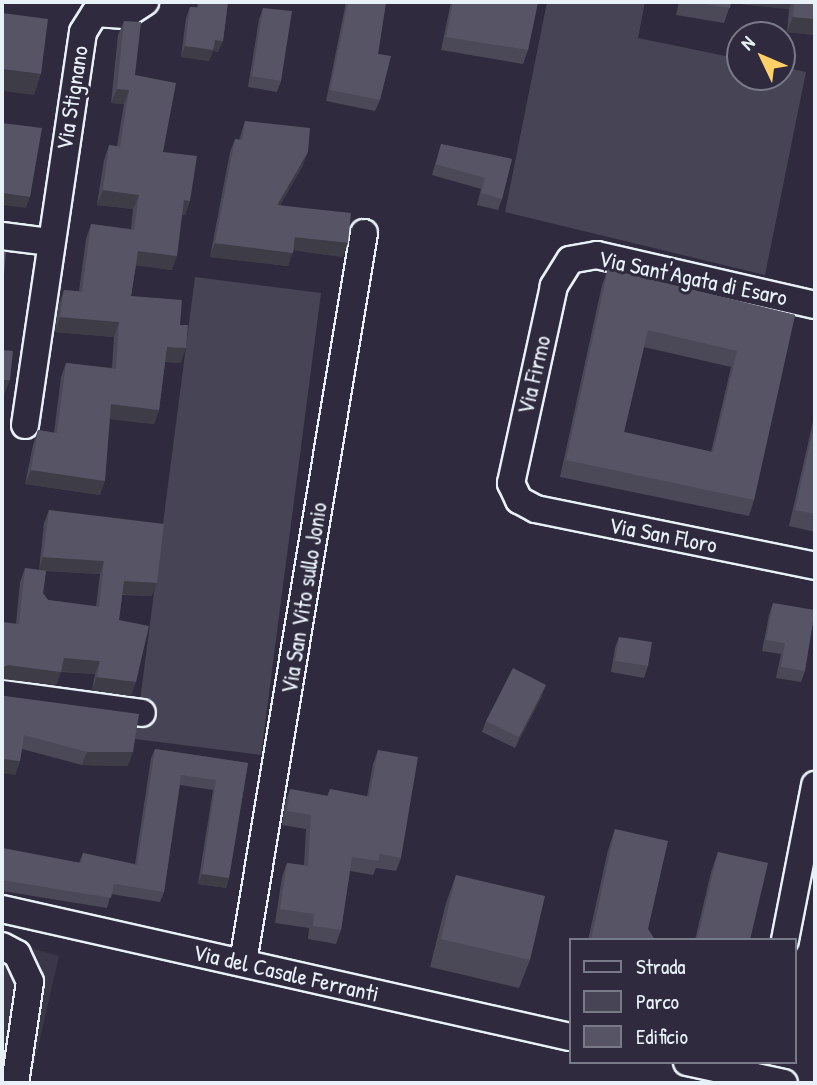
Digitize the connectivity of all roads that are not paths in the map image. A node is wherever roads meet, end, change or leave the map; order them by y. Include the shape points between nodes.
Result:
1 (145, 2) edge
2 (364, 233) dead end
3 (2, 236) edge
4 (49, 242) junction
5 (570, 260) joint
6 (815, 305) edge
7 (25, 425) dead end
8 (515, 495) joint
9 (815, 566) edge
10 (2, 694) edge
11 (142, 713) edge
12 (815, 785) edge
13 (2, 909) edge
14 (785, 938) edge
15 (2, 946) edge
16 (243, 962) junction
17 (568, 1037) edge
18 (705, 1064) edge
19 (759, 1070) edge
20 (15, 1083) edge
21 (784, 1083) edge

1 - 4 street, Via Stignano via 125,15 94,13 86,23
2 - 16 street, Via San Vito sullo Jonio
3 - 4 street
4 - 7 street, Via Stignano
5 - 6 street, Via Sant'Agata di Esaro via 597,255
5 - 8 street, Via Firmo via 554,286 512,471
8 - 9 street, Via San Floro via 536,509
10 - 11 street
12 - 14 street
13 - 16 street, Via del Casale Ferranti
15 - 20 street via 17,954 30,982
16 - 17 street, Via del Casale Ferranti
18 - 19 street
19 - 21 street

